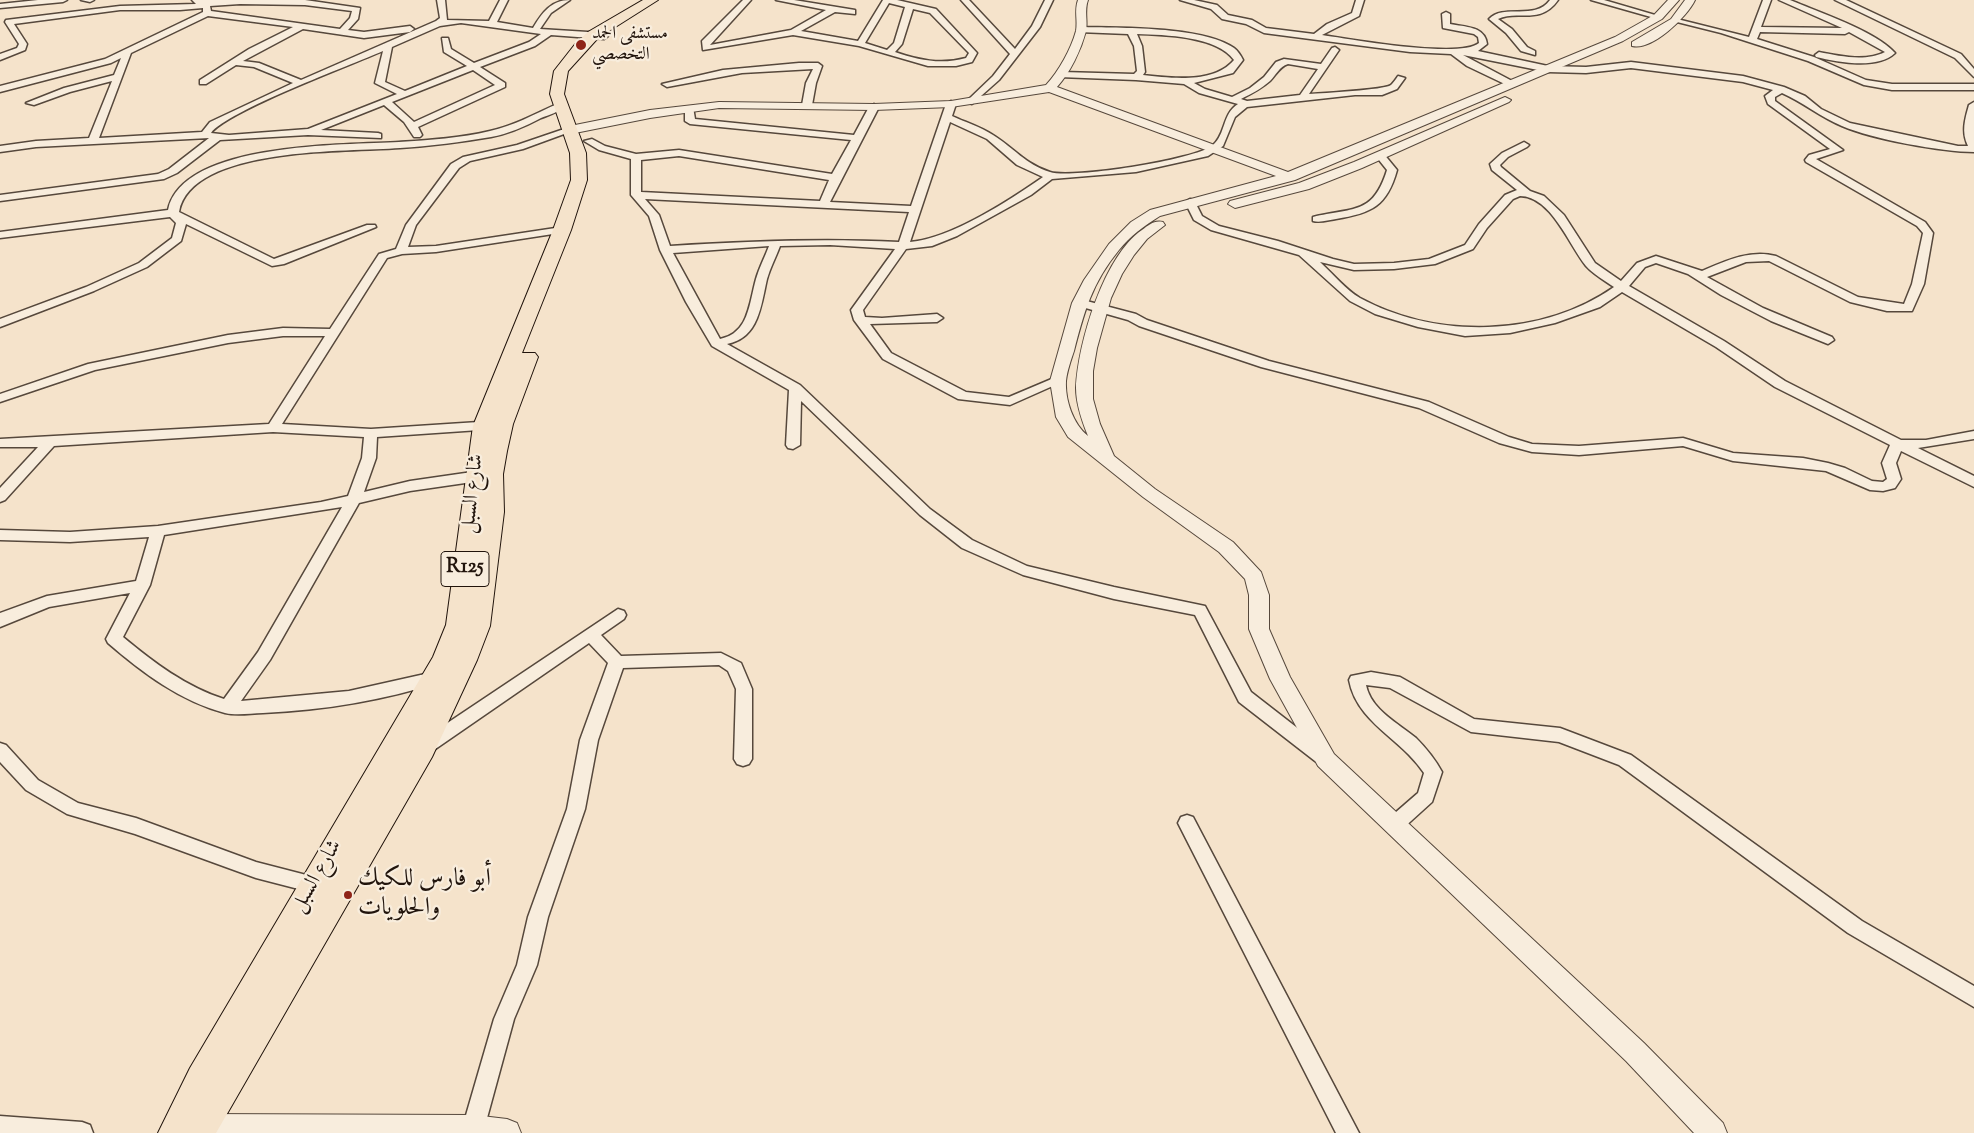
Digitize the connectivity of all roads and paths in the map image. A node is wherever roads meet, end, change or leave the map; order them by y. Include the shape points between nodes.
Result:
1 (63, 0) edge
2 (85, 0) edge
3 (90, 0) edge
4 (189, 0) edge
5 (301, 0) edge
6 (441, 0) edge
7 (504, 0) edge
8 (566, 0) edge
9 (652, 0) edge
10 (661, 0) edge
11 (747, 0) edge
12 (780, 0) edge
13 (887, 0) edge
14 (965, 0) edge
15 (1049, 0) edge
16 (1083, 0) edge
17 (1184, 0) edge
18 (1361, 0) edge
19 (1368, 0) edge
20 (1554, 0) edge
21 (1598, 0) edge
22 (1674, 0) edge
23 (1690, 0) edge
24 (1768, 0) edge
25 (1783, 0) edge
26 (1839, 0) edge
27 (273, 1) edge
28 (910, 5) junction
29 (0, 6) edge
30 (206, 6) edge
31 (834, 9) junction
32 (852, 12) dead end
33 (1446, 14) dead end
34 (1658, 17) junction
35 (246, 18) junction
36 (0, 19) edge
37 (1677, 21) junction
38 (9, 22) junction
39 (493, 22) junction
40 (439, 23) junction
41 (302, 26) junction
42 (1898, 28) junction
43 (1756, 29) junction
44 (1081, 30) junction
45 (1131, 30) junction
46 (535, 31) junction
47 (342, 32) junction
48 (550, 32) junction
49 (792, 32) junction
50 (1856, 32) junction
51 (599, 35) junction
52 (1317, 36) junction
53 (445, 40) dead end
54 (1752, 40) junction
55 (1762, 43) junction
56 (860, 44) junction
57 (388, 45) junction
58 (1335, 50) dead end
59 (890, 52) junction
60 (1460, 52) junction
61 (127, 53) junction
62 (1014, 53) junction
63 (1532, 53) dead end
64 (0, 57) edge
65 (234, 62) junction
66 (475, 66) junction
67 (1324, 66) junction
68 (1548, 69) junction
69 (1571, 70) junction
70 (1974, 74) edge
71 (1062, 75) junction
72 (118, 77) junction
73 (1136, 77) junction
74 (1401, 78) dead end
75 (203, 82) dead end
76 (1186, 82) junction
77 (301, 83) junction
78 (667, 84) dead end
79 (1511, 84) junction
80 (1974, 87) edge
81 (1050, 88) junction
82 (0, 89) edge
83 (1781, 89) junction
84 (405, 94) junction
85 (1303, 96) junction
86 (1234, 99) junction
87 (972, 100) junction
88 (385, 101) junction
89 (31, 102) dead end
90 (951, 104) junction
91 (1245, 104) junction
92 (807, 105) junction
93 (1974, 105) edge
94 (560, 106) junction
95 (874, 107) junction
96 (690, 109) junction
97 (947, 117) junction
98 (412, 126) junction
99 (308, 132) junction
100 (581, 133) junction
101 (205, 135) junction
102 (217, 137) junction
103 (418, 138) junction
104 (454, 138) junction
105 (857, 138) junction
106 (93, 141) junction
107 (1524, 145) dead end
108 (1216, 148) junction
109 (1974, 148) edge
110 (0, 149) edge
111 (1380, 154) junction
112 (636, 157) junction
113 (1050, 176) junction
114 (1289, 176) junction
115 (835, 178) junction
116 (1304, 186) junction
117 (1526, 193) junction
118 (636, 195) junction
119 (0, 198) edge
120 (823, 205) junction
121 (1192, 206) junction
122 (914, 209) junction
123 (173, 213) junction
124 (1317, 219) dead end
125 (371, 227) dead end
126 (562, 230) junction
127 (0, 235) edge
128 (776, 243) junction
129 (903, 246) junction
130 (666, 250) junction
131 (401, 251) junction
132 (1302, 252) junction
133 (1693, 272) junction
134 (1622, 288) junction
135 (1079, 304) junction
136 (1101, 308) junction
137 (937, 318) dead end
138 (860, 320) junction
139 (0, 323) edge
140 (333, 333) junction
141 (1828, 340) dead end
142 (716, 343) junction
143 (1058, 381) junction
144 (795, 388) junction
145 (0, 398) edge
146 (493, 425) junction
147 (273, 428) junction
148 (371, 433) junction
149 (1974, 435) edge
150 (50, 442) junction
151 (0, 443) edge
152 (1897, 444) junction
153 (793, 445) dead end
154 (1106, 457) junction
155 (483, 475) junction
156 (1974, 482) edge
157 (0, 497) edge
158 (354, 499) junction
159 (158, 530) junction
160 (0, 535) edge
161 (142, 585) junction
162 (618, 615) dead end
163 (0, 622) edge
164 (590, 636) junction
165 (617, 662) junction
166 (434, 678) junction
167 (228, 707) junction
168 (422, 749) junction
169 (0, 750) edge
170 (743, 759) dead end
171 (1326, 760) junction
172 (1186, 823) dead end
173 (1394, 825) junction
174 (314, 885) junction
175 (1974, 996) edge
176 (0, 1128) edge
177 (473, 1129) junction
178 (190, 1132) edge
179 (82, 1133) edge
180 (507, 1133) edge
181 (1348, 1133) edge
182 (1713, 1133) edge

1 - 29 street
2 - 3 street
4 - 30 street
5 - 27 street
5 - 47 street via 360,7
6 - 40 street via 444,18
7 - 39 street
8 - 46 street via 548,12
9 - 51 main road, شارع السبل / R125
10 - 51 main road, شارع السبل / R125
11 - 49 street via 705,42 706,48
12 - 31 street
13 - 28 street
13 - 56 street
14 - 62 street
15 - 62 street via 1036,27
16 - 44 street
17 - 52 street via 1214,7 1225,17 1249,22 1264,30
18 - 19 street
18 - 52 street via 1356,14 1343,22 1324,27
20 - 63 street via 1549,7 1530,13 1498,15 1493,19 1509,31 1525,51
21 - 34 street
22 - 34 street
23 - 37 street
24 - 43 street
25 - 50 street
26 - 42 street
27 - 30 street
27 - 35 street
28 - 59 street via 898,44
28 - 59 street via 933,11 972,54 961,64 945,65
30 - 35 street
30 - 38 street via 120,8
30 - 61 street
31 - 32 street
31 - 49 street
33 - 60 street via 1446,26 1477,32 1482,36 1483,44 1478,49
34 - 68 street via 1619,39
35 - 41 street
36 - 38 street
37 - 54 street
37 - 69 street via 1636,44
38 - 64 street via 24,44 21,50
39 - 40 street via 463,20
39 - 46 street
40 - 47 street via 364,35
40 - 57 street
41 - 47 street
41 - 65 street
42 - 50 street
42 - 70 street via 1958,56
43 - 50 street
43 - 54 street
44 - 45 street
44 - 71 street
45 - 73 street via 1141,59 1141,72
45 - 76 street via 1191,38 1220,45 1238,55 1237,66 1230,70
46 - 48 street
48 - 51 street
48 - 66 street via 532,44
49 - 56 street
50 - 55 street via 1887,48 1890,53 1845,59
51 - 94 main road, شارع السبل / R125 via 581,46 561,71 557,94
51 - 100 main road, شارع السبل / R125 via 570,83
52 - 60 street via 1410,49
53 - 66 street via 447,50
54 - 55 street
55 - 80 street via 1838,69 1864,82 1892,87
56 - 59 street
57 - 77 street
57 - 84 street via 380,83
58 - 67 street
60 - 68 street
60 - 79 street via 1470,64
61 - 72 street
61 - 82 street via 108,61
62 - 87 street via 996,78
65 - 75 street
65 - 77 street via 256,65
66 - 84 street
66 - 98 street via 502,85
67 - 85 street
67 - 86 street via 1287,61 1279,64 1253,90
68 - 69 street
68 - 79 street
69 - 83 street via 1631,65 1743,80
69 - 111 street
71 - 73 street
71 - 81 street
72 - 89 street
72 - 106 street
73 - 76 street
74 - 85 street via 1394,87 1382,92
76 - 86 street via 1202,91
77 - 101 street via 220,120
78 - 92 street via 716,73 818,66 810,83
79 - 114 street
81 - 87 street
81 - 108 street
83 - 109 street via 1847,124 1958,150
83 - 133 street via 1770,96 1771,102 1838,150 1810,160 1921,224 1928,234 1918,284 1908,308 1854,300 1772,258 1758,255 1702,275
84 - 88 street
85 - 91 street
86 - 91 street
87 - 90 street
88 - 98 street
88 - 99 street
90 - 95 street
90 - 97 street
91 - 108 street via 1232,113 1225,136
92 - 95 street
92 - 96 street via 719,105
93 - 109 street via 1968,139
94 - 100 main road, شارع السبل / R125
94 - 104 street via 492,134
95 - 105 street
96 - 100 street
96 - 105 street via 690,121
97 - 113 street via 990,137 1021,163
97 - 122 street
98 - 103 street
99 - 102 street
99 - 103 street
100 - 112 street via 602,148
100 - 126 main road, شارع السبل / R125 via 579,180
100 - 131 street via 468,159 455,166 411,225
100 - 146 main road, شارع السبل / R125 via 595,157 594,180
101 - 102 street
101 - 106 street
102 - 119 street via 173,171 160,177
103 - 104 street
104 - 123 street via 400,145 346,146 227,163 189,184 175,203
105 - 115 street
106 - 110 street
107 - 117 street via 1494,164
108 - 113 street via 1200,156 1173,162 1068,177
108 - 114 street
111 - 116 street
111 - 124 street via 1392,170 1382,198 1374,207
112 - 115 street via 679,153
112 - 118 street
113 - 129 street via 1027,193 952,234 928,244
114 - 116 street
114 - 121 street
115 - 120 street
116 - 121 street via 1235,204
117 - 132 street via 1519,192 1509,197 1469,247 1431,262 1354,267
117 - 134 street via 1540,198 1560,217 1591,265
118 - 120 street
118 - 130 street via 654,215
120 - 122 street
121 - 132 street via 1198,218 1215,228
121 - 135 street via 1155,213 1136,225 1114,247
121 - 136 street via 1150,228 1122,260
122 - 129 street
123 - 125 street via 272,263
123 - 127 street
123 - 139 street via 181,223 177,239 143,265
126 - 131 street via 436,249
126 - 146 main road, شارع السبل / R125
128 - 129 street
128 - 130 street
128 - 142 street via 762,278 756,308 742,334
129 - 138 street via 857,310
130 - 142 street
131 - 140 street via 382,256
132 - 134 street via 1354,299 1418,323 1465,332 1510,329 1551,320 1596,305
133 - 134 street via 1656,259 1641,265
133 - 141 street via 1733,299
134 - 152 street via 1720,344 1780,384
135 - 136 street
135 - 143 street
136 - 152 street via 1265,364 1393,395 1440,410 1509,442 1531,448 1558,451 1668,442 1691,444 1737,458 1818,466 1839,471 1865,485 1882,488 1894,479 1890,463
136 - 154 street via 1086,355 1084,392 1095,434
137 - 138 street via 882,322
138 - 143 street via 887,356 963,396 1010,401
140 - 145 street via 283,332 92,366
140 - 147 street
142 - 144 street
143 - 154 street via 1064,417 1074,434
144 - 153 street
144 - 171 street via 925,512 967,544 1023,570 1200,610 1245,697
146 - 148 street
146 - 155 main road, شارع السبل / R125
147 - 148 street
147 - 150 street
148 - 158 street via 369,458
149 - 152 street via 1926,444
150 - 151 street
150 - 157 street
152 - 156 street
154 - 171 street via 1149,493 1226,547 1254,577 1259,596 1259,629 1280,679
155 - 158 street via 419,484
155 - 166 main road, شارع السبل / R125 via 458,626
155 - 168 main road, شارع السبل / R125 via 493,512 478,626
158 - 159 street via 321,507
158 - 167 street via 264,656
159 - 160 street via 70,537
159 - 161 street
161 - 163 street via 47,602 3,618
161 - 167 street via 114,639 176,685
162 - 164 street
164 - 165 street
164 - 168 street
165 - 170 street via 720,659 735,667 744,689
165 - 177 street via 589,740 576,809 538,917 527,965 504,1019
166 - 167 street via 389,691 298,706
166 - 174 main road, شارع السبل / R125
168 - 178 main road, شارع السبل / R125
169 - 174 street via 32,785 73,808 136,826 256,870
171 - 173 street
172 - 181 street
173 - 175 street via 1426,797 1433,772 1417,750 1370,710 1358,693 1357,680 1371,678 1394,682 1471,725 1560,736 1625,760 1856,927
173 - 182 street via 1635,1052
174 - 178 main road, شارع السبل / R125 via 202,1080
176 - 179 street
177 - 178 street
177 - 180 street

